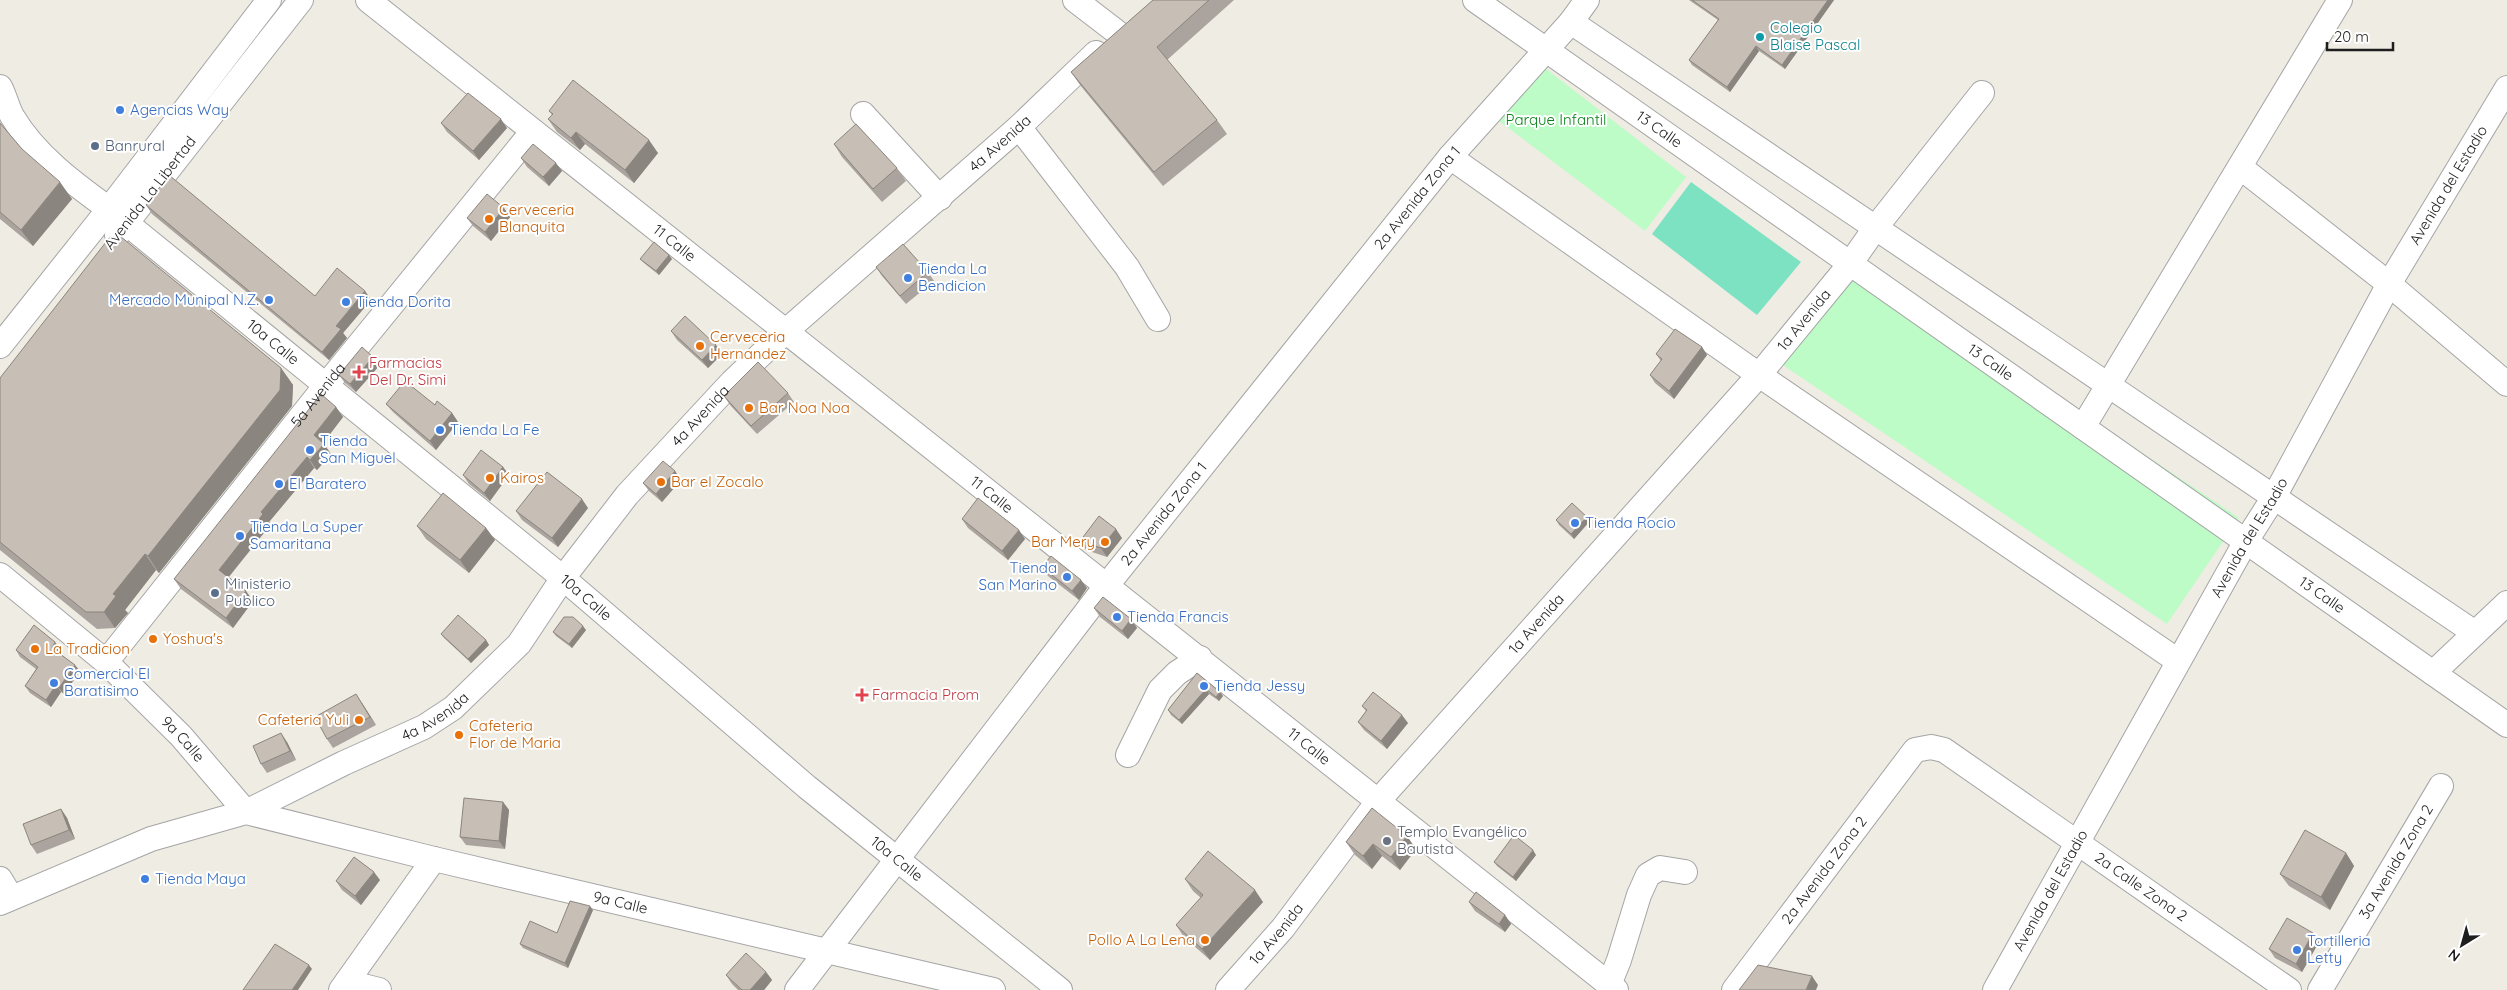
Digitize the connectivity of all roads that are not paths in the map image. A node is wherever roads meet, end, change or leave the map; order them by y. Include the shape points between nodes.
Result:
1 (269, 0) edge
2 (301, 0) edge
3 (368, 0) edge
4 (1075, 0) edge
5 (1475, 0) edge
6 (1587, 0) edge
7 (2340, 0) edge
8 (1138, 16) edge
9 (1570, 22) junction
10 (1118, 33) junction
11 (1545, 50) junction
12 (0, 87) edge
13 (1982, 93) dead end
14 (2504, 103) edge
15 (863, 114) dead end
16 (1019, 127) junction
17 (533, 131) junction
18 (1450, 157) junction
19 (2240, 167) junction
20 (940, 198) junction
21 (118, 216) junction
22 (1876, 227) junction
23 (103, 253) edge
24 (1850, 264) junction
25 (2388, 284) junction
26 (1158, 319) dead end
27 (786, 331) junction
28 (0, 346) edge
29 (1758, 375) junction
30 (326, 384) junction
31 (2507, 384) edge
32 (2108, 385) junction
33 (2083, 427) junction
34 (2274, 497) junction
35 (2246, 541) junction
36 (0, 575) edge
37 (563, 578) junction
38 (1107, 585) junction
39 (2507, 603) edge
40 (2475, 633) junction
41 (1200, 658) junction
42 (106, 662) junction
43 (2178, 662) junction
44 (2433, 673) junction
45 (2507, 725) edge
46 (1915, 750) joint
47 (1128, 755) dead end
48 (2441, 786) dead end
49 (1379, 800) junction
50 (246, 812) junction
51 (2078, 842) junction
52 (898, 858) junction
53 (434, 859) junction
54 (1685, 872) dead end
55 (4, 893) edge
56 (826, 951) junction
57 (344, 986) edge
58 (1612, 987) edge
59 (380, 990) edge
60 (796, 990) edge
61 (993, 990) edge
62 (1060, 990) edge
63 (1228, 990) edge
64 (1734, 990) edge
65 (1995, 990) edge
66 (2289, 990) edge
67 (2320, 990) edge

1 - 21 street, Avenida La Libertad
2 - 21 street, Avenida La Libertad
3 - 17 street, 11 Calle
4 - 10 street
5 - 11 street, 13 Calle
6 - 9 street, 2a Avenida Zona 1
7 - 19 street
8 - 10 street, 4a Avenida
9 - 11 street, 2a Avenida Zona 1
9 - 22 street
10 - 16 street, 4a Avenida
11 - 18 street, 2a Avenida Zona 1
11 - 24 street, 13 Calle
12 - 21 street, 10a Calle via 11,114 33,147
13 - 22 street, 1a Avenida
14 - 25 street, Avenida del Estadio
15 - 20 street
16 - 20 street, 4a Avenida
16 - 26 street via 1127,267
17 - 27 street, 11 Calle
17 - 30 street, 5a Avenida
18 - 29 street
18 - 38 street, 2a Avenida Zona 1
19 - 25 street
19 - 32 street
20 - 27 street, 4a Avenida
21 - 23 street, Avenida La Libertad
21 - 28 street, Avenida La Libertad
21 - 30 street, 10a Calle
22 - 24 street, 1a Avenida
22 - 32 street
24 - 29 street, 1a Avenida
24 - 33 street, 13 Calle
25 - 31 street
25 - 34 street, Avenida del Estadio
27 - 37 street, 4a Avenida via 732,382 627,495
27 - 38 street, 11 Calle
29 - 43 street
29 - 49 street, 1a Avenida
30 - 37 street, 10a Calle
30 - 42 street, 5a Avenida
32 - 33 street
32 - 34 street
33 - 35 street, 13 Calle
34 - 35 street, Avenida del Estadio
34 - 40 street
35 - 43 street, Avenida del Estadio
35 - 44 street, 13 Calle
36 - 42 street, 9a Calle
37 - 50 street, 4a Avenida via 519,644 453,708 424,726
37 - 52 street, 10a Calle via 807,786
38 - 41 street, 11 Calle
38 - 52 street, 2a Avenida Zona 1
39 - 40 street
40 - 44 street
41 - 47 street via 1160,690
41 - 49 street, 11 Calle
42 - 50 street, 9a Calle via 181,736
43 - 51 street, Avenida del Estadio
44 - 45 street, 13 Calle
46 - 51 street, 2a Calle Zona 2 via 1931,747 1944,750
46 - 64 street, 2a Avenida Zona 2
48 - 67 street, 3a Avenida Zona 2
49 - 58 street, 11 Calle
49 - 63 street, 1a Avenida via 1283,928
50 - 53 street, 9a Calle
50 - 55 street via 151,840
51 - 65 street, Avenida del Estadio
51 - 66 street, 2a Calle Zona 2
52 - 56 street, 2a Avenida Zona 1
52 - 62 street, 10a Calle
53 - 56 street, 9a Calle
53 - 57 street
54 - 58 street via 1660,868 1648,875
56 - 60 street, 2a Avenida Zona 1
56 - 61 street, 9a Calle
57 - 59 street

